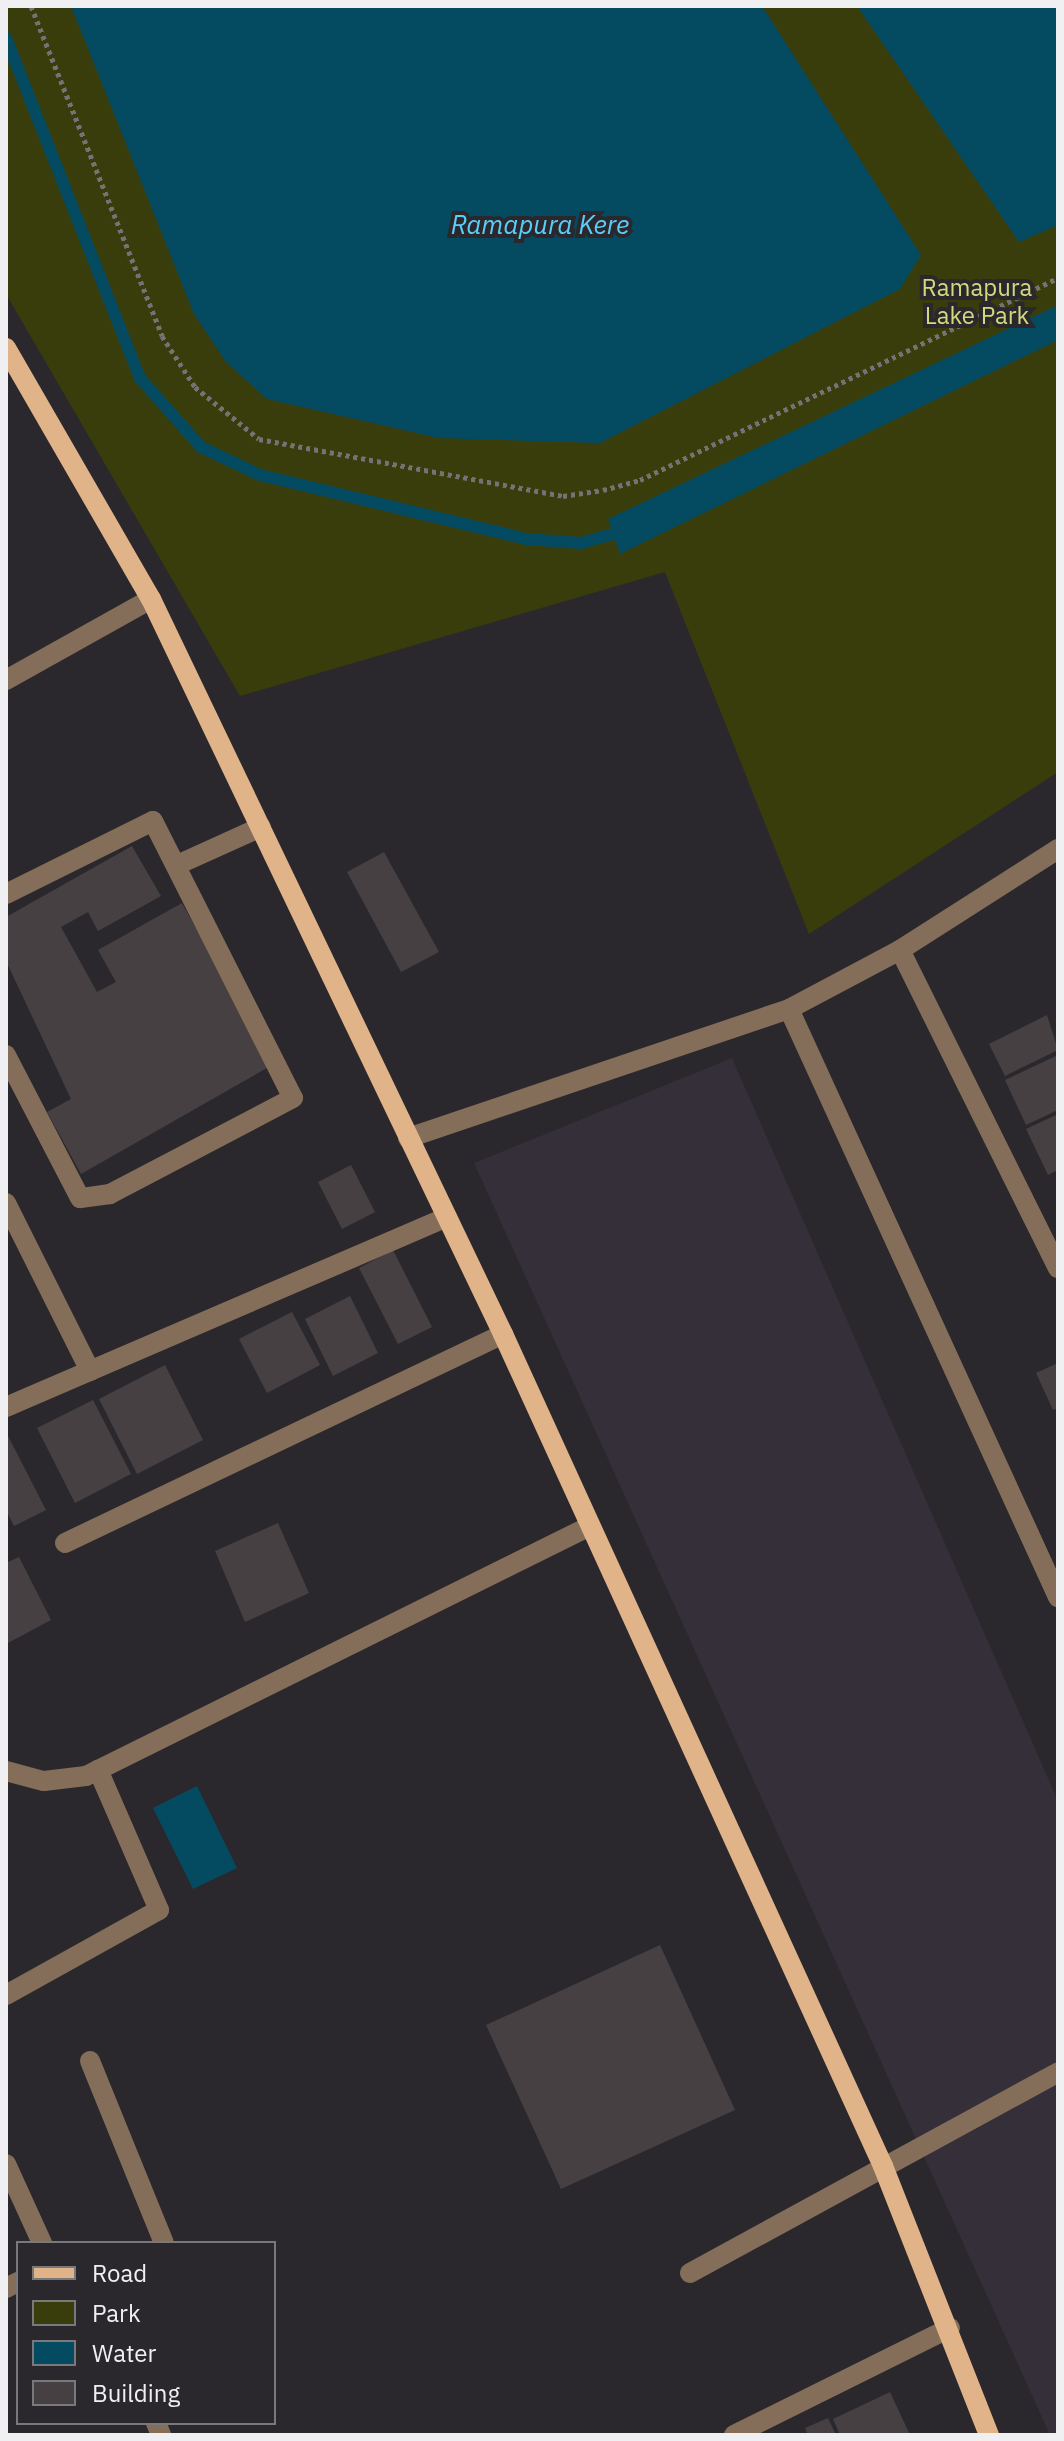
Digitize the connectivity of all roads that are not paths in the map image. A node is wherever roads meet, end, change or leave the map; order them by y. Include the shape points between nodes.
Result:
1 (6, 348) edge
2 (151, 599) junction
3 (6, 680) edge
4 (261, 827) junction
5 (1058, 849) edge
6 (177, 865) junction
7 (6, 894) edge
8 (900, 950) junction
9 (789, 1009) junction
10 (6, 1055) edge
11 (408, 1138) junction
12 (6, 1203) edge
13 (447, 1217) junction
14 (1058, 1268) edge
15 (503, 1334) junction
16 (90, 1371) junction
17 (6, 1407) edge
18 (590, 1526) junction
19 (65, 1543) dead end
20 (1058, 1597) edge
21 (98, 1770) junction
22 (6, 1771) edge
23 (6, 1995) edge
24 (90, 2061) dead end
25 (1058, 2072) edge
26 (6, 2164) edge
27 (883, 2166) junction
28 (41, 2241) edge
29 (163, 2241) edge
30 (690, 2273) dead end
31 (950, 2328) junction
32 (734, 2435) edge
33 (989, 2435) edge

1 - 2 main road
2 - 3 street
2 - 4 main road
4 - 6 street
4 - 11 main road
5 - 8 street
6 - 7 street via 148,819
6 - 10 street via 291,1101 110,1194 80,1198
8 - 9 street
8 - 14 street
9 - 11 street
9 - 20 street
11 - 13 main road
12 - 16 street
13 - 15 main road
13 - 16 street
15 - 18 main road
15 - 19 street
16 - 17 street
18 - 21 street
18 - 27 main road
21 - 22 street via 44,1781
21 - 23 street via 159,1910
24 - 29 street
25 - 27 street
26 - 28 street
27 - 30 street
27 - 31 main road
31 - 32 street
31 - 33 main road

